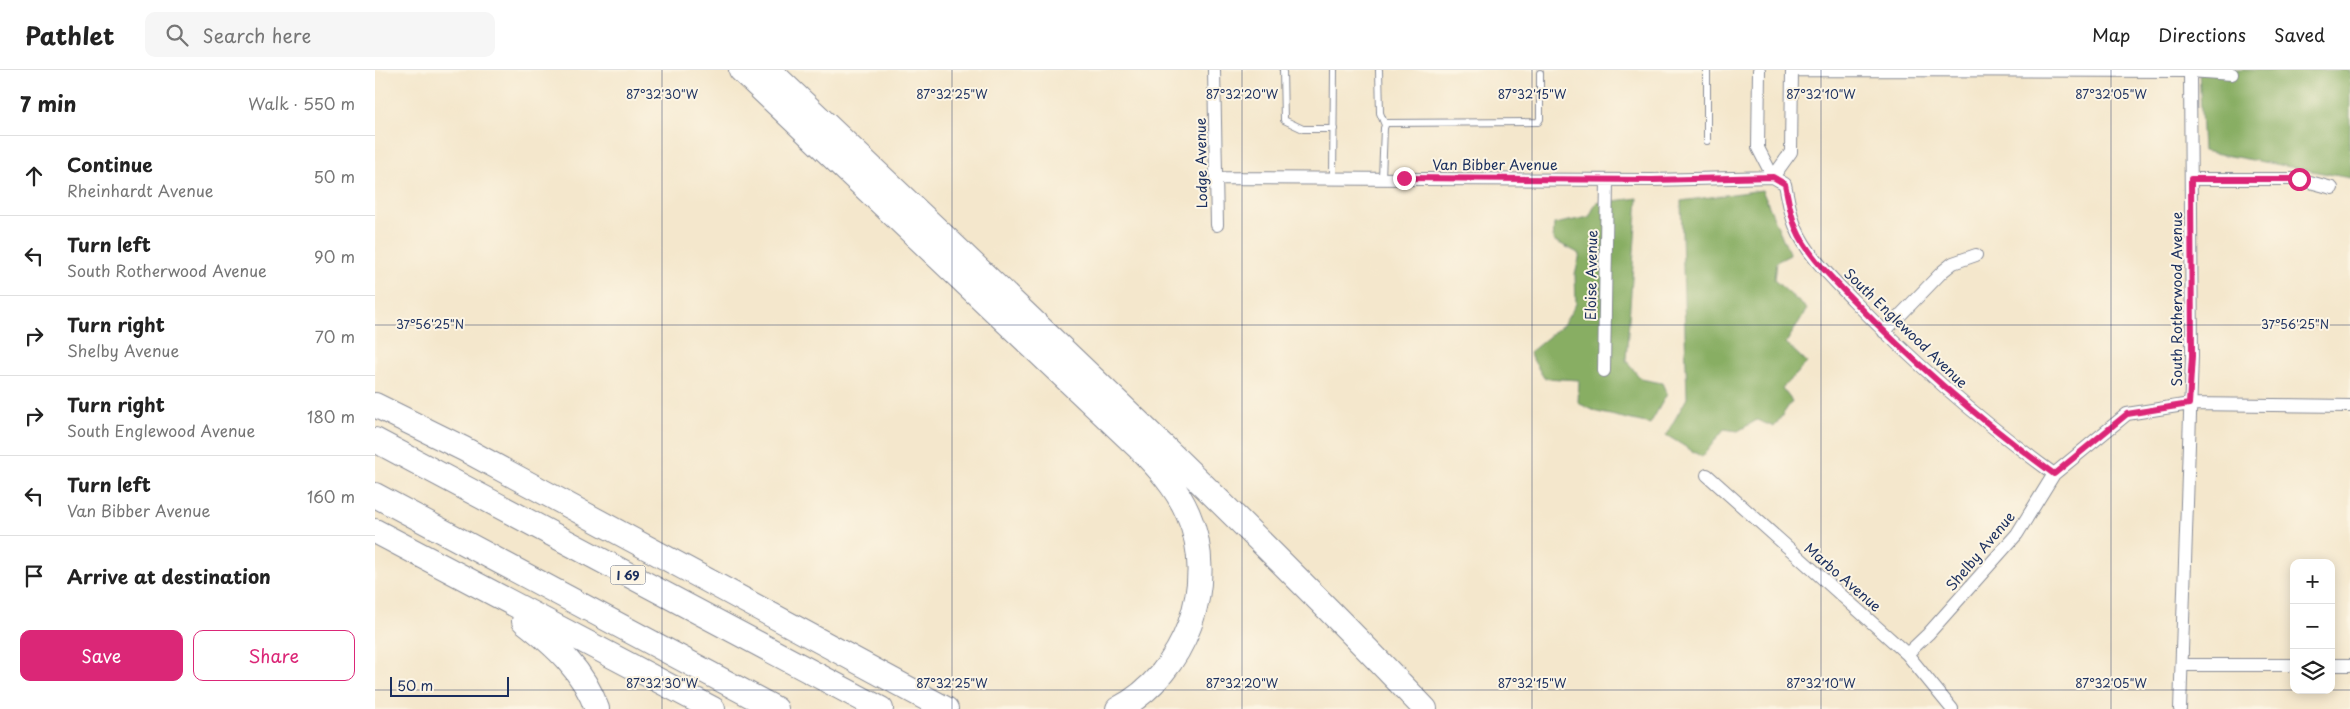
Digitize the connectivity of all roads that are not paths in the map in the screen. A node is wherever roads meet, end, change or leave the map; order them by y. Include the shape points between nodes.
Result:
1 (741, 70) edge
2 (769, 70) edge
3 (1214, 70) edge
4 (1283, 70) edge
5 (1334, 70) edge
6 (1379, 70) edge
7 (1707, 70) edge
8 (1759, 70) edge
9 (1792, 70) edge
10 (1976, 70) edge
11 (2190, 70) edge
12 (1540, 72) dead end
13 (2232, 74) dead end
14 (1385, 125) junction
15 (1334, 130) junction
16 (1707, 141) dead end
17 (1773, 177) junction
18 (1216, 178) junction
19 (1382, 178) junction
20 (1333, 179) junction
21 (2191, 179) junction
22 (1607, 180) junction
23 (2332, 188) dead end
24 (1217, 225) dead end
25 (1976, 255) dead end
26 (1884, 332) junction
27 (1604, 371) dead end
28 (375, 392) edge
29 (2189, 404) junction
30 (375, 405) edge
31 (2350, 406) edge
32 (375, 440) edge
33 (464, 449) junction
34 (2054, 474) junction
35 (1707, 475) dead end
36 (375, 495) edge
37 (375, 531) edge
38 (476, 583) junction
39 (833, 648) junction
40 (1907, 654) junction
41 (2182, 665) junction
42 (2290, 665) edge
43 (2335, 665) edge
44 (2350, 665) edge
45 (597, 709) edge
46 (713, 709) edge
47 (777, 709) edge
48 (881, 709) edge
49 (946, 709) edge
50 (965, 709) edge
51 (1118, 709) edge
52 (1425, 709) edge
53 (1951, 709) edge
54 (2180, 709) edge

1 - 51 highway via 1138,447 1158,467 1182,500 1199,551 1198,592 1192,622 1185,639 1154,683 1131,703
2 - 52 highway via 1209,488
3 - 18 street, Lodge Avenue
4 - 15 lane via 1284,120 1303,129
5 - 15 lane
6 - 14 lane via 1380,113
7 - 16 lane
8 - 17 street, South Englewood Avenue via 1758,148
9 - 10 street
9 - 17 street via 1791,152
10 - 11 street
11 - 13 street
11 - 21 street, South Rotherwood Avenue
12 - 14 lane via 1538,122
14 - 19 lane
15 - 20 lane
17 - 22 street, Van Bibber Avenue
17 - 26 street, South Englewood Avenue via 1785,184 1796,229 1827,273
18 - 20 street, Van Bibber Avenue
18 - 24 street, Lodge Avenue
19 - 20 street, Van Bibber Avenue
19 - 22 street, Van Bibber Avenue
21 - 23 street via 2299,179
21 - 29 street, South Rotherwood Avenue via 2192,356
22 - 27 street, Eloise Avenue
25 - 26 street via 1948,267
26 - 34 street, South Englewood Avenue via 1997,433
28 - 33 highway
29 - 31 street, Shelby Avenue
29 - 34 street, Shelby Avenue via 2127,414
29 - 41 street, South Rotherwood Avenue
30 - 33 highway
32 - 48 highway, I 69
33 - 39 highway
34 - 40 street, Shelby Avenue via 2017,534
35 - 40 street, Marbo Avenue
36 - 47 highway
37 - 38 highway
38 - 45 highway via 564,654 584,680
38 - 46 highway
39 - 49 highway
39 - 50 highway
40 - 53 street, Marbo Avenue
41 - 42 street
41 - 54 street, South Rotherwood Avenue
43 - 44 street

